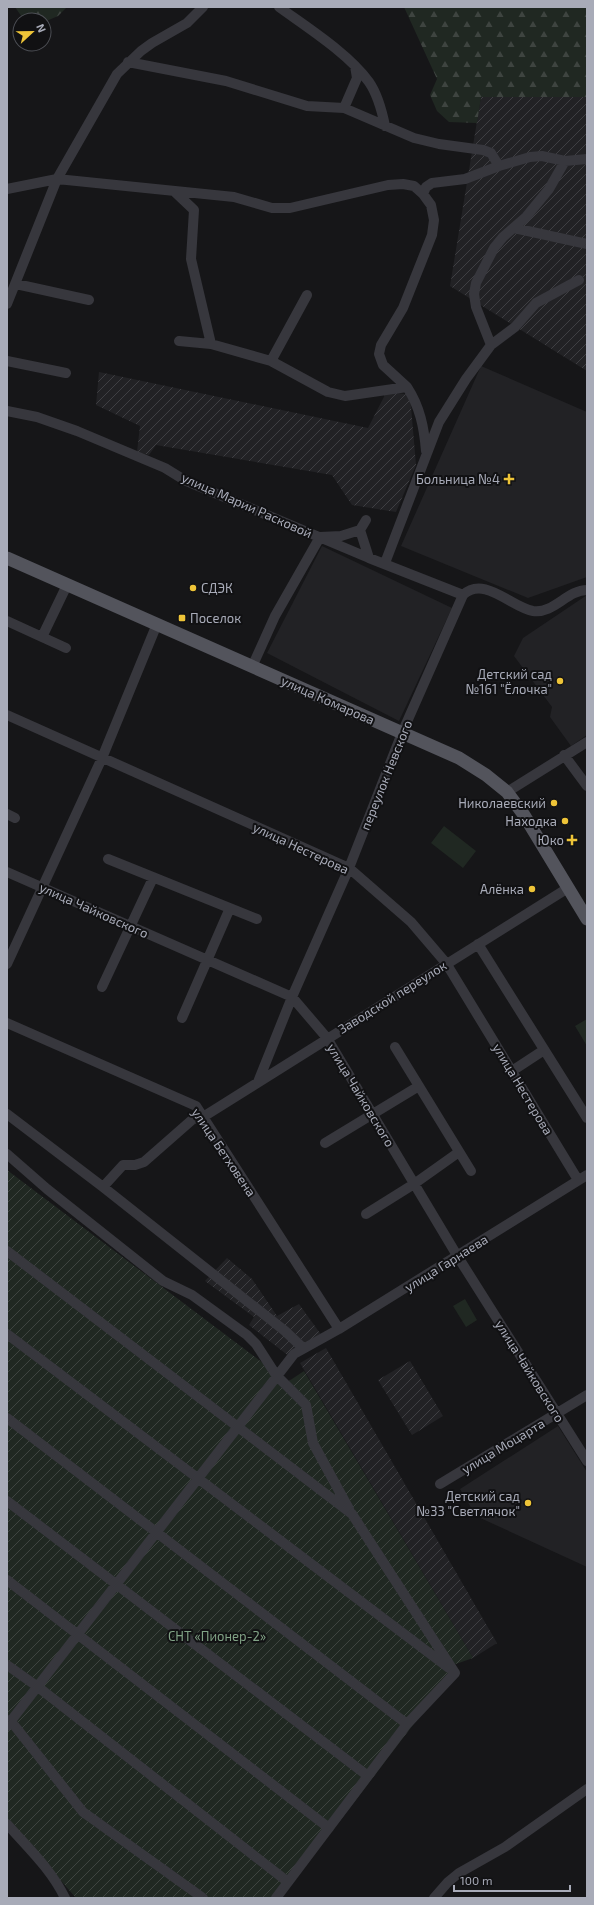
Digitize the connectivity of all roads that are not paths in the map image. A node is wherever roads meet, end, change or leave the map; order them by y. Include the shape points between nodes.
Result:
1 (203, 7) edge
2 (279, 7) edge
3 (128, 62) junction
4 (355, 66) junction
5 (344, 108) junction
6 (385, 126) junction
7 (587, 159) edge
8 (565, 161) junction
9 (499, 166) junction
10 (56, 179) junction
11 (7, 188) edge
12 (175, 192) junction
13 (423, 194) junction
14 (514, 228) junction
15 (587, 244) edge
16 (579, 280) dead end
17 (16, 284) junction
18 (307, 295) dead end
19 (89, 300) dead end
20 (7, 304) edge
21 (179, 341) dead end
22 (210, 344) junction
23 (491, 345) junction
24 (7, 361) edge
25 (271, 361) junction
26 (66, 373) dead end
27 (407, 387) junction
28 (7, 411) edge
29 (426, 457) junction
30 (366, 520) dead end
31 (360, 530) junction
32 (320, 538) junction
33 (7, 558) edge
34 (369, 558) junction
35 (385, 563) junction
36 (67, 585) junction
37 (587, 590) edge
38 (463, 595) junction
39 (7, 621) edge
40 (157, 624) junction
41 (42, 637) junction
42 (66, 648) dead end
43 (252, 667) junction
44 (7, 716) edge
45 (402, 733) junction
46 (587, 742) edge
47 (564, 755) junction
48 (102, 758) junction
49 (587, 786) edge
50 (507, 792) junction
51 (108, 859) dead end
52 (349, 868) junction
53 (7, 872) edge
54 (153, 878) junction
55 (43, 888) junction
56 (568, 888) junction
57 (230, 908) junction
58 (257, 919) dead end
59 (587, 919) edge
60 (129, 926) junction
61 (478, 944) junction
62 (207, 960) junction
63 (446, 963) junction
64 (7, 964) edge
65 (102, 987) dead end
66 (292, 997) junction
67 (182, 1018) dead end
68 (7, 1023) edge
69 (327, 1038) junction
70 (396, 1047) dead end
71 (544, 1050) junction
72 (512, 1071) junction
73 (258, 1082) junction
74 (419, 1086) junction
75 (7, 1114) edge
76 (373, 1114) junction
77 (203, 1117) junction
78 (587, 1118) edge
79 (325, 1143) dead end
80 (459, 1152) junction
81 (7, 1154) edge
82 (471, 1172) dead end
83 (583, 1178) edge
84 (414, 1184) junction
85 (103, 1187) junction
86 (366, 1214) dead end
87 (7, 1251) edge
88 (458, 1257) junction
89 (339, 1329) junction
90 (7, 1334) edge
91 (303, 1348) junction
92 (276, 1375) junction
93 (587, 1395) edge
94 (557, 1414) junction
95 (7, 1418) edge
96 (238, 1426) junction
97 (587, 1461) edge
98 (198, 1478) junction
99 (440, 1484) dead end
100 (7, 1501) edge
101 (352, 1514) junction
102 (157, 1531) junction
103 (7, 1580) edge
104 (118, 1584) junction
105 (79, 1634) junction
106 (7, 1665) edge
107 (455, 1673) junction
108 (38, 1687) junction
109 (9, 1723) edge
110 (407, 1724) junction
111 (368, 1776) junction
112 (587, 1789) edge
113 (7, 1824) edge
114 (329, 1828) junction
115 (288, 1882) junction
116 (65, 1898) edge
117 (203, 1898) edge
118 (276, 1898) edge
119 (434, 1898) edge

1 - 3 street via 187,23 152,43
2 - 4 street
3 - 5 street via 226,81 307,106
3 - 10 street via 109,88
4 - 5 street via 357,78
4 - 6 street via 370,83 380,104
5 - 6 street
6 - 9 street via 414,138 483,150 491,153
7 - 8 street
8 - 9 street via 542,156
8 - 14 street via 549,189
9 - 13 street via 465,179 432,183 426,187
10 - 11 street
10 - 12 street
10 - 17 street
12 - 13 street via 234,197 272,208 290,208 388,184 414,186
12 - 22 street via 194,210 191,259
13 - 27 street via 431,205 434,220 432,235 403,308 381,345 379,354 383,365
14 - 15 street
14 - 23 street via 494,248 476,284 474,294 476,307
16 - 23 street via 536,303 515,327
17 - 19 street
17 - 20 street
18 - 25 street
21 - 22 street
22 - 25 street
23 - 29 street via 448,405
24 - 26 street
25 - 27 street via 328,392 345,396
27 - 29 street via 416,401 422,418
28 - 32 street, улица Марии Расковой via 37,417 76,431
29 - 35 street
30 - 31 street
31 - 32 street
31 - 34 street
32 - 34 street, улица Марии Расковой
32 - 43 street via 275,616
33 - 36 main road, улица Комарова
34 - 35 street, улица Марии Расковой
35 - 38 street, улица Марии Расковой
36 - 40 main road, улица Комарова
36 - 41 street
37 - 38 street via 575,593 544,610 536,611 477,587 469,589
38 - 45 street, переулок Невского
39 - 41 street
40 - 43 main road, улица Комарова
40 - 48 street
41 - 42 street
43 - 45 main road, улица Комарова
44 - 48 street, улица Нестерова
45 - 50 main road, улица Комарова via 459,758
45 - 52 street, переулок Невского
46 - 47 street
47 - 49 street
47 - 50 street
48 - 52 street, улица Нестерова
48 - 55 street
50 - 56 main road, улица Комарова via 524,815
51 - 54 street
52 - 63 street, улица Нестерова via 411,922
52 - 66 street, переулок Невского
53 - 55 street, улица Чайковского
54 - 57 street
54 - 60 street
55 - 60 street, улица Чайковского
55 - 64 street
56 - 59 main road, улица Комарова
56 - 61 street, Заводской переулок
57 - 58 street
57 - 62 street
60 - 62 street, улица Чайковского
60 - 65 street
61 - 63 street, Заводской переулок
61 - 71 street
62 - 66 street, улица Чайковского
62 - 67 street
63 - 69 street, Заводской переулок
63 - 72 street, улица Нестерова
66 - 69 street, улица Чайковского
66 - 73 street, переулок Невского
68 - 77 street, улица Бетховена via 196,1106
69 - 73 street, Заводской переулок
69 - 76 street, улица Чайковского
70 - 74 street
71 - 72 street
71 - 78 street
72 - 83 street, улица Нестерова
73 - 77 street, Заводской переулок
74 - 76 street
74 - 80 street
75 - 85 street
76 - 79 street
76 - 84 street, улица Чайковского
77 - 85 street, Заводской переулок via 193,1119 144,1162 135,1165 123,1164
77 - 89 street, улица Бетховена
80 - 82 street
80 - 84 street
81 - 92 street via 163,1281 192,1295 247,1335 256,1344
83 - 88 street, улица Гарнаева
84 - 86 street
84 - 88 street, улица Чайковского
85 - 91 street via 285,1330
87 - 96 street
88 - 89 street, улица Гарнаева
88 - 94 street, улица Чайковского
89 - 91 street, улица Гарнаева
90 - 98 street
91 - 92 street, улица Гарнаева via 294,1354
92 - 96 street, улица Гарнаева
92 - 101 street via 306,1405 313,1443
93 - 94 street, улица Моцарта
94 - 97 street, улица Чайковского
94 - 99 street, улица Моцарта
95 - 102 street
96 - 98 street, улица Гарнаева
96 - 101 street
98 - 102 street, улица Гарнаева
98 - 107 street
100 - 104 street
101 - 107 street
102 - 104 street, улица Гарнаева
102 - 110 street
103 - 105 street
104 - 105 street, улица Гарнаева
104 - 111 street
105 - 108 street, улица Гарнаева
105 - 114 street
106 - 108 street
107 - 110 street
108 - 109 street, улица Гарнаева
108 - 115 street
109 - 117 street via 84,1812
110 - 111 street
111 - 114 street
112 - 119 street via 505,1847 459,1873
113 - 116 street via 44,1865
114 - 115 street
115 - 118 street

